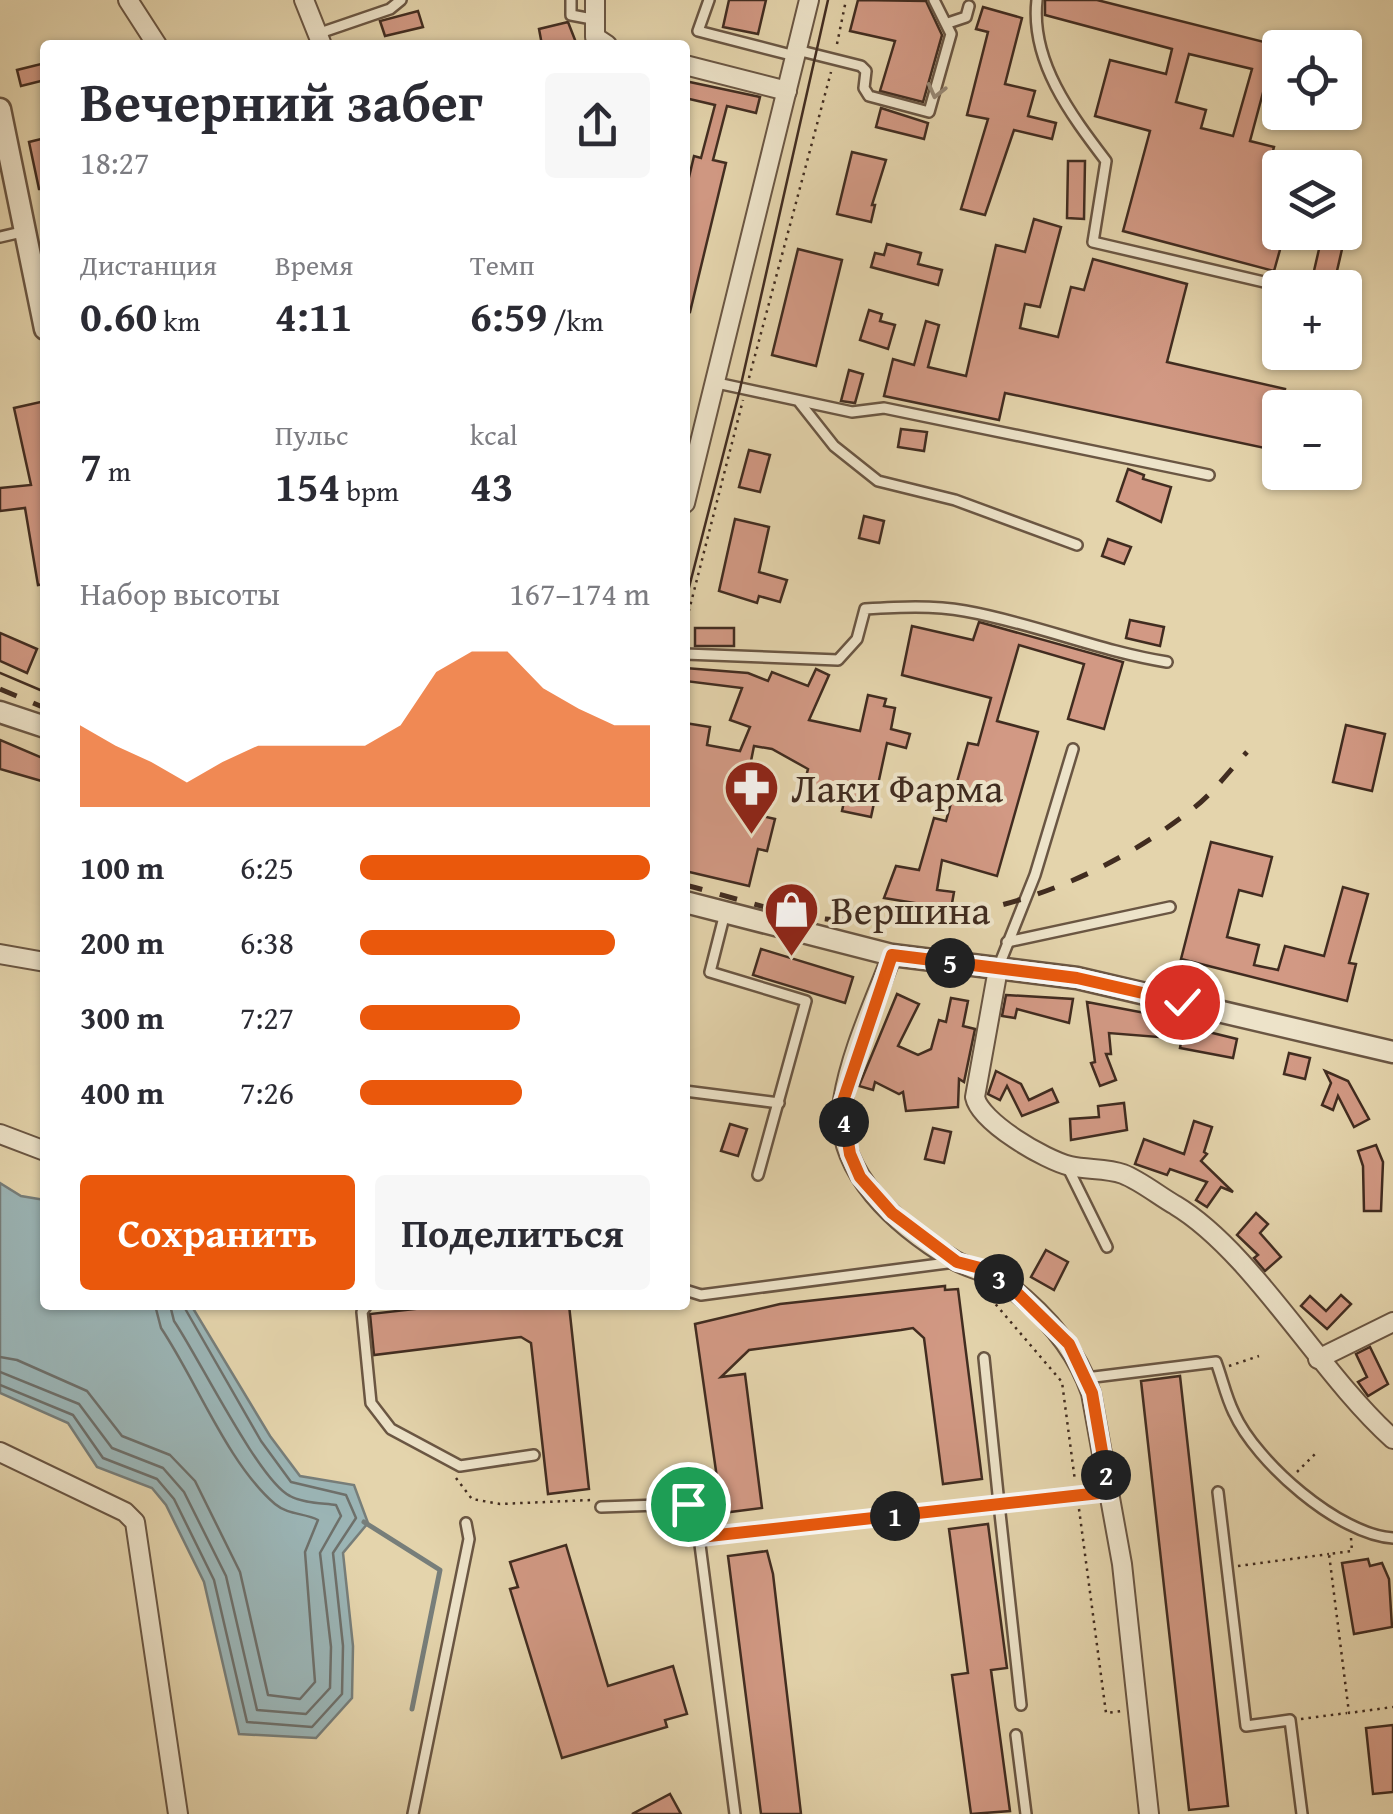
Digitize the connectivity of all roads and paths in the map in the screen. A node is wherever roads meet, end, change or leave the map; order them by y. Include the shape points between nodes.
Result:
1 (128, 0) edge
2 (304, 0) edge
3 (401, 0) edge
4 (570, 0) edge
5 (708, 0) edge
6 (809, 0) edge
7 (846, 0) edge
8 (934, 0) edge
9 (1037, 0) edge
10 (969, 6) dead end
11 (594, 10) edge
12 (948, 23) junction
13 (320, 39) edge
14 (153, 40) edge
15 (600, 40) edge
16 (796, 53) junction
17 (834, 59) junction
18 (690, 66) edge
19 (787, 91) junction
20 (0, 109) edge
21 (9, 201) edge
22 (26, 231) junction
23 (0, 237) edge
24 (40, 276) edge
25 (1262, 282) edge
26 (717, 383) junction
27 (746, 390) junction
28 (800, 403) junction
29 (1209, 476) dead end
30 (690, 483) edge
31 (1077, 546) dead end
32 (690, 607) edge
33 (690, 654) edge
34 (1167, 662) dead end
35 (0, 712) edge
36 (40, 725) edge
37 (1073, 748) dead end
38 (690, 903) edge
39 (1170, 907) dead end
40 (725, 912) junction
41 (1007, 942) junction
42 (0, 954) edge
43 (892, 955) junction
44 (40, 961) edge
45 (998, 969) junction
46 (1393, 1052) edge
47 (690, 1092) edge
48 (778, 1102) junction
49 (0, 1134) edge
50 (39, 1147) edge
51 (1067, 1166) junction
52 (758, 1175) dead end
53 (1108, 1247) dead end
54 (957, 1262) junction
55 (690, 1292) edge
56 (363, 1310) edge
57 (1393, 1322) edge
58 (1259, 1356) dead end
59 (984, 1358) dead end
60 (1318, 1359) junction
61 (1218, 1369) junction
62 (1086, 1378) junction
63 (1393, 1439) edge
64 (1318, 1451) dead end
65 (0, 1452) edge
66 (534, 1455) dead end
67 (450, 1463) junction
68 (1289, 1480) junction
69 (1109, 1492) junction
70 (1218, 1492) dead end
71 (999, 1504) junction
72 (601, 1507) joint
73 (466, 1522) dead end
74 (1349, 1526) junction
75 (768, 1530) joint
76 (700, 1537) junction
77 (1393, 1538) edge
78 (1330, 1554) junction
79 (1227, 1567) junction
80 (1021, 1705) dead end
81 (1393, 1708) edge
82 (1349, 1713) junction
83 (1290, 1720) junction
84 (1016, 1735) dead end
85 (178, 1814) edge
86 (414, 1814) edge
87 (735, 1814) edge
88 (1026, 1814) edge
89 (1149, 1814) edge
90 (1302, 1814) edge

1 - 14 street
2 - 13 street
3 - 13 lane
4 - 11 lane via 571,15
5 - 16 lane via 698,31
6 - 16 street
7 - 17 path
8 - 12 lane
9 - 25 lane via 1035,20 1060,101 1106,160 1092,242
10 - 12 lane via 966,17
11 - 15 street
12 -> 17 lane via 928,112 872,99 864,68
16 - 17 lane
16 - 19 street
17 - 27 path
18 - 19 street
19 - 26 street
20 - 21 street
21 - 22 street
22 - 23 lane
22 - 24 street
26 - 27 lane
26 - 30 street
27 - 28 lane
27 - 32 path
28 - 29 lane via 852,412 884,408
28 - 31 lane via 834,446 878,480 955,500
33 - 34 lane via 838,660 857,639 865,608 899,607 964,610 1119,655
35 - 36 street
37 - 41 lane
38 - 40 street
39 - 41 lane
40 - 43 street
40 - 48 lane via 710,972 806,1001
41 - 45 lane
42 - 44 street
43 - 45 street
43 - 54 street via 842,1104 847,1142 874,1196
45 - 46 street via 1077,978
45 - 51 street via 977,1108 1027,1147
47 - 48 lane
48 - 52 lane
49 - 50 street
51 - 53 lane
51 - 60 street via 1122,1174 1183,1210 1240,1264
54 - 55 lane
54 - 62 street via 1011,1287 1069,1344
56 - 67 lane via 371,1403 390,1429
57 - 60 street
58 - 61 path
59 - 71 lane
60 - 63 street
61 - 62 lane via 1216,1362
61 - 68 lane via 1234,1415
62 - 69 street
64 - 68 path
65 - 85 street via 135,1522
66 - 67 lane
67 - 72 path via 472,1499 595,1499
68 - 74 lane
69 - 71 lane
69 - 89 street
70 - 79 lane
71 - 75 path
71 - 80 lane
72 - 76 lane via 688,1504
73 - 86 lane via 469,1539
74 - 77 lane
74 - 78 path via 1352,1551
75 - 76 lane
76 - 87 lane
78 - 79 path
78 - 82 path
79 - 83 lane via 1246,1726
81 - 82 path
82 - 83 path
83 - 90 lane
84 - 88 lane

